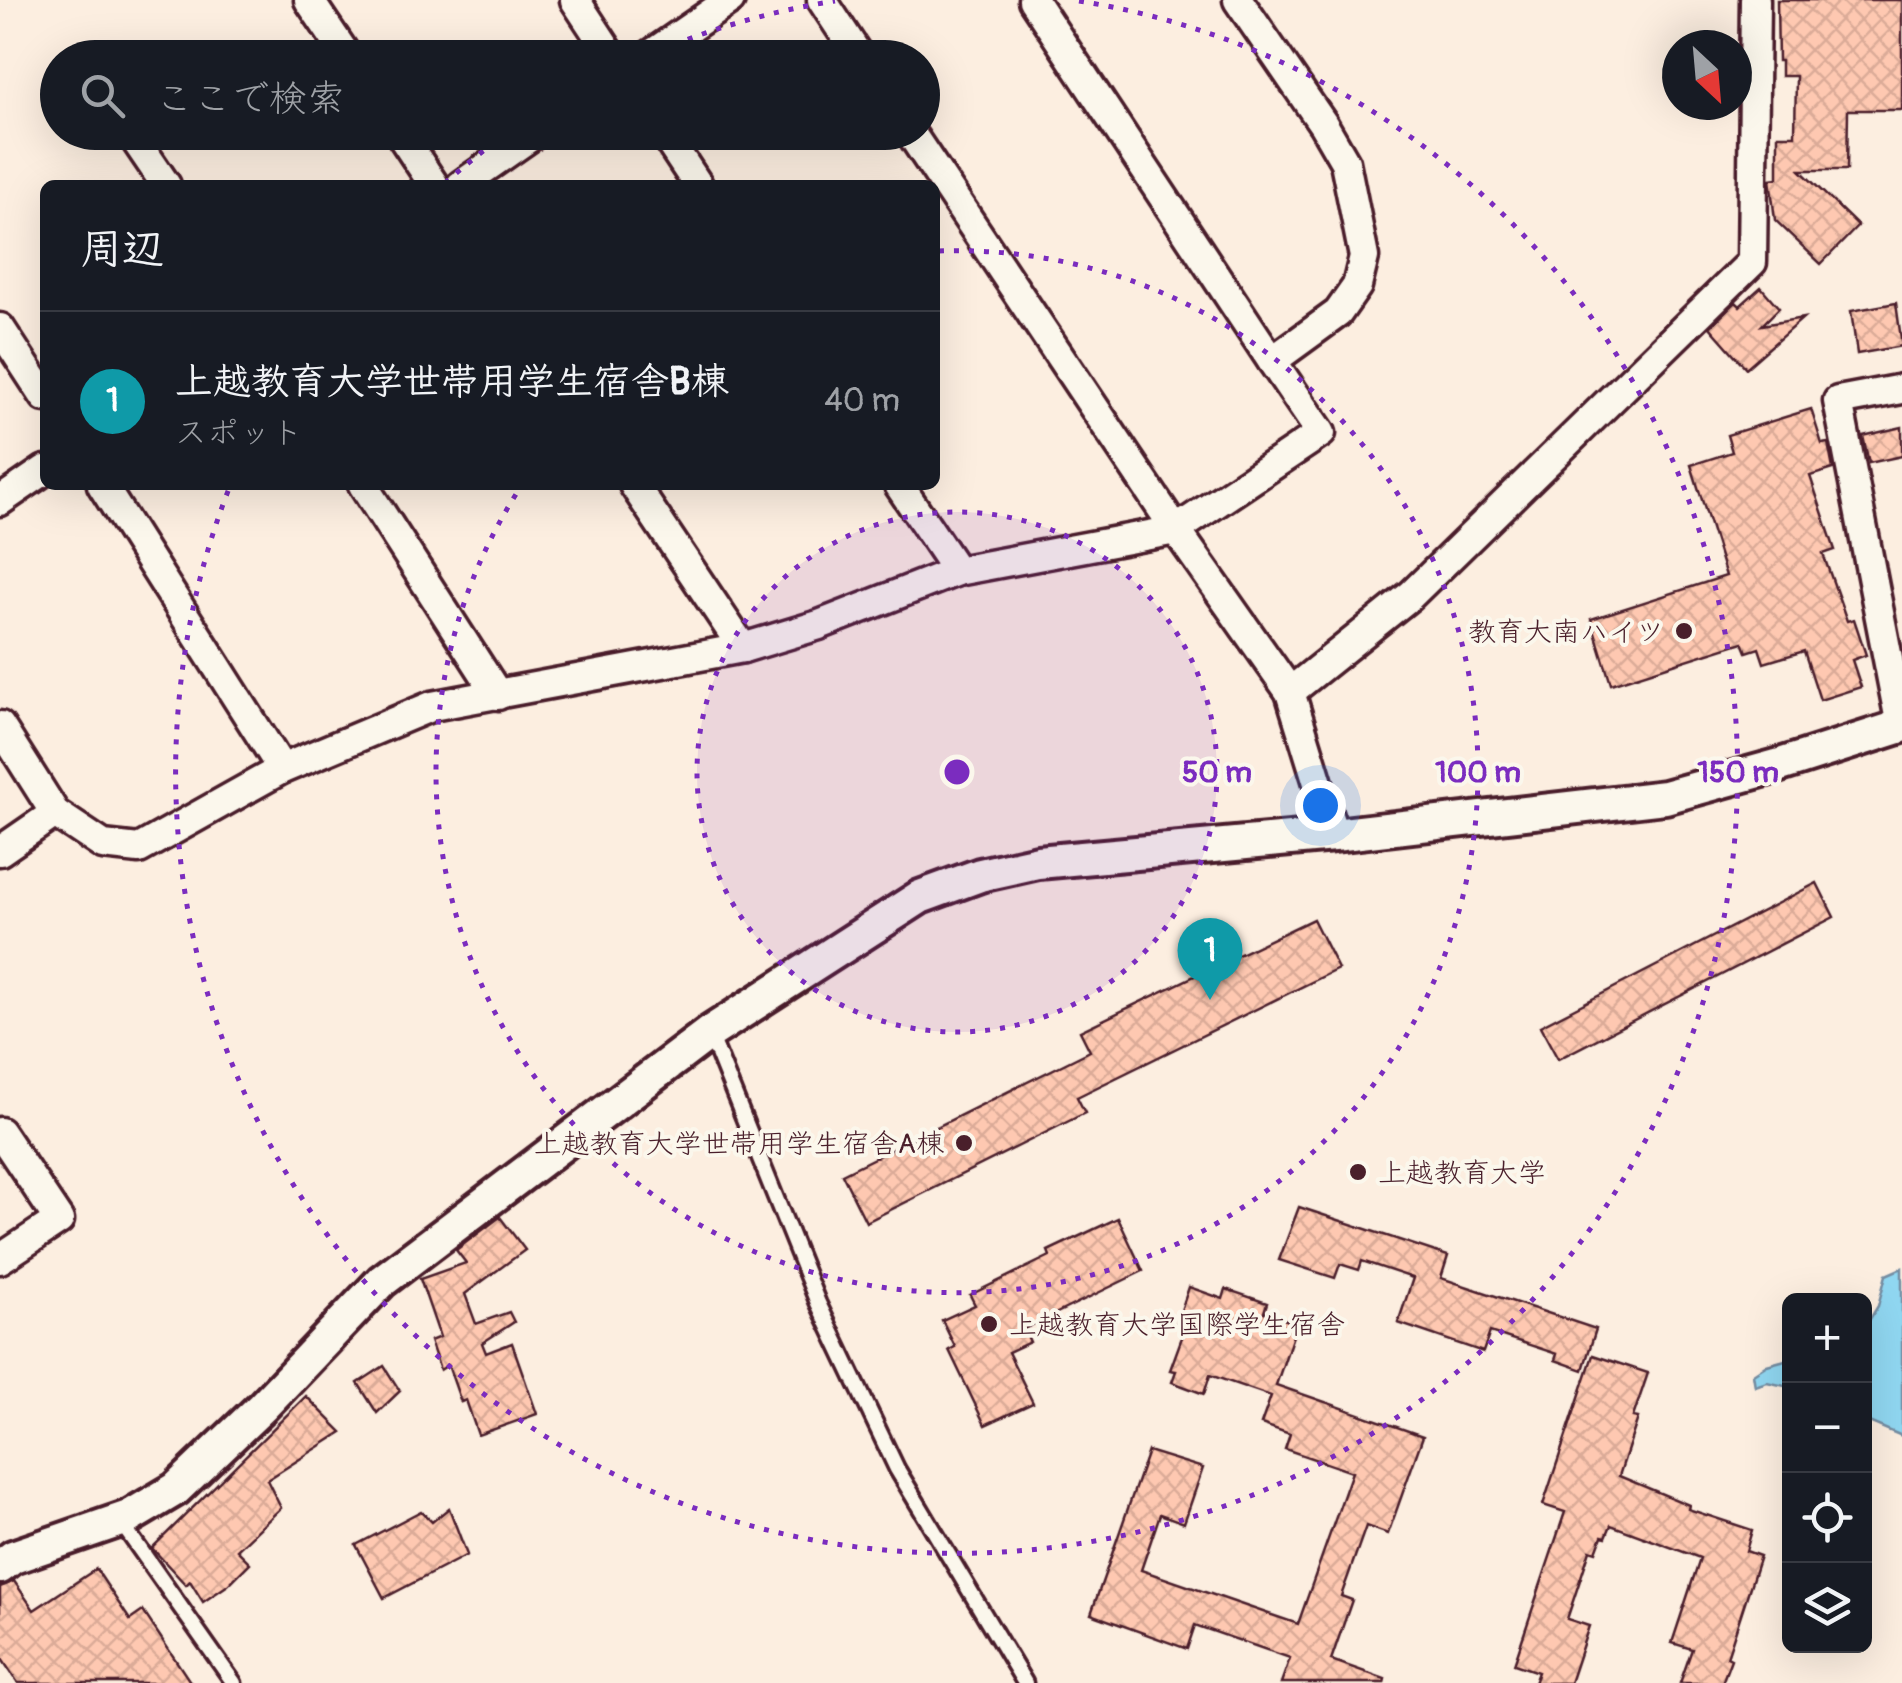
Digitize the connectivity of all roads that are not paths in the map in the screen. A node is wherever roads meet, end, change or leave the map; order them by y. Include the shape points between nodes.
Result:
1 (308, 0) edge
2 (575, 0) edge
3 (730, 0) edge
4 (822, 0) edge
5 (1034, 0) edge
6 (1238, 0) edge
7 (1755, 0) edge
8 (336, 40) edge
9 (601, 40) edge
10 (672, 40) edge
11 (848, 40) edge
12 (142, 150) edge
13 (410, 150) edge
14 (511, 150) edge
15 (675, 150) edge
16 (922, 150) edge
17 (163, 180) edge
18 (431, 180) edge
19 (467, 180) edge
20 (695, 180) edge
21 (0, 328) edge
22 (1272, 361) junction
23 (40, 389) edge
24 (1902, 389) edge
25 (40, 473) edge
26 (105, 490) edge
27 (366, 490) edge
28 (637, 490) edge
29 (902, 490) edge
30 (0, 501) edge
31 (1176, 530) junction
32 (956, 571) junction
33 (743, 648) junction
34 (1290, 692) junction
35 (498, 695) junction
36 (0, 726) edge
37 (1902, 726) edge
38 (282, 769) junction
39 (55, 812) junction
40 (1334, 834) junction
41 (0, 851) edge
42 (709, 1033) junction
43 (0, 1132) edge
44 (0, 1259) edge
45 (120, 1521) junction
46 (4, 1554) edge
47 (234, 1683) edge
48 (1025, 1683) edge

1 - 8 street
2 - 9 street
3 - 10 street
4 - 11 street
5 - 22 street
6 - 22 street via 1345,162 1364,257 1357,286 1338,313
7 - 34 street via 1752,262 1411,595
12 - 17 street
13 - 18 street
14 - 19 street
15 - 20 street
16 - 31 street
21 - 23 street
22 - 31 street via 1321,433
24 - 37 street via 1838,401
25 - 30 street
26 - 38 street
27 - 35 street
28 - 33 street
29 - 32 street
31 - 32 street
31 - 34 street
32 - 33 street via 819,626
33 - 35 street
34 - 40 street
35 - 38 street via 432,706
36 - 39 street
37 - 40 street via 1665,796
38 - 39 street via 138,849 103,846
39 - 41 street
40 - 42 street via 1038,862 980,874 920,896
42 - 45 street via 382,1281 176,1489
42 - 48 lane via 818,1304 898,1469
43 - 44 street via 59,1220
45 - 46 street
45 - 47 lane

